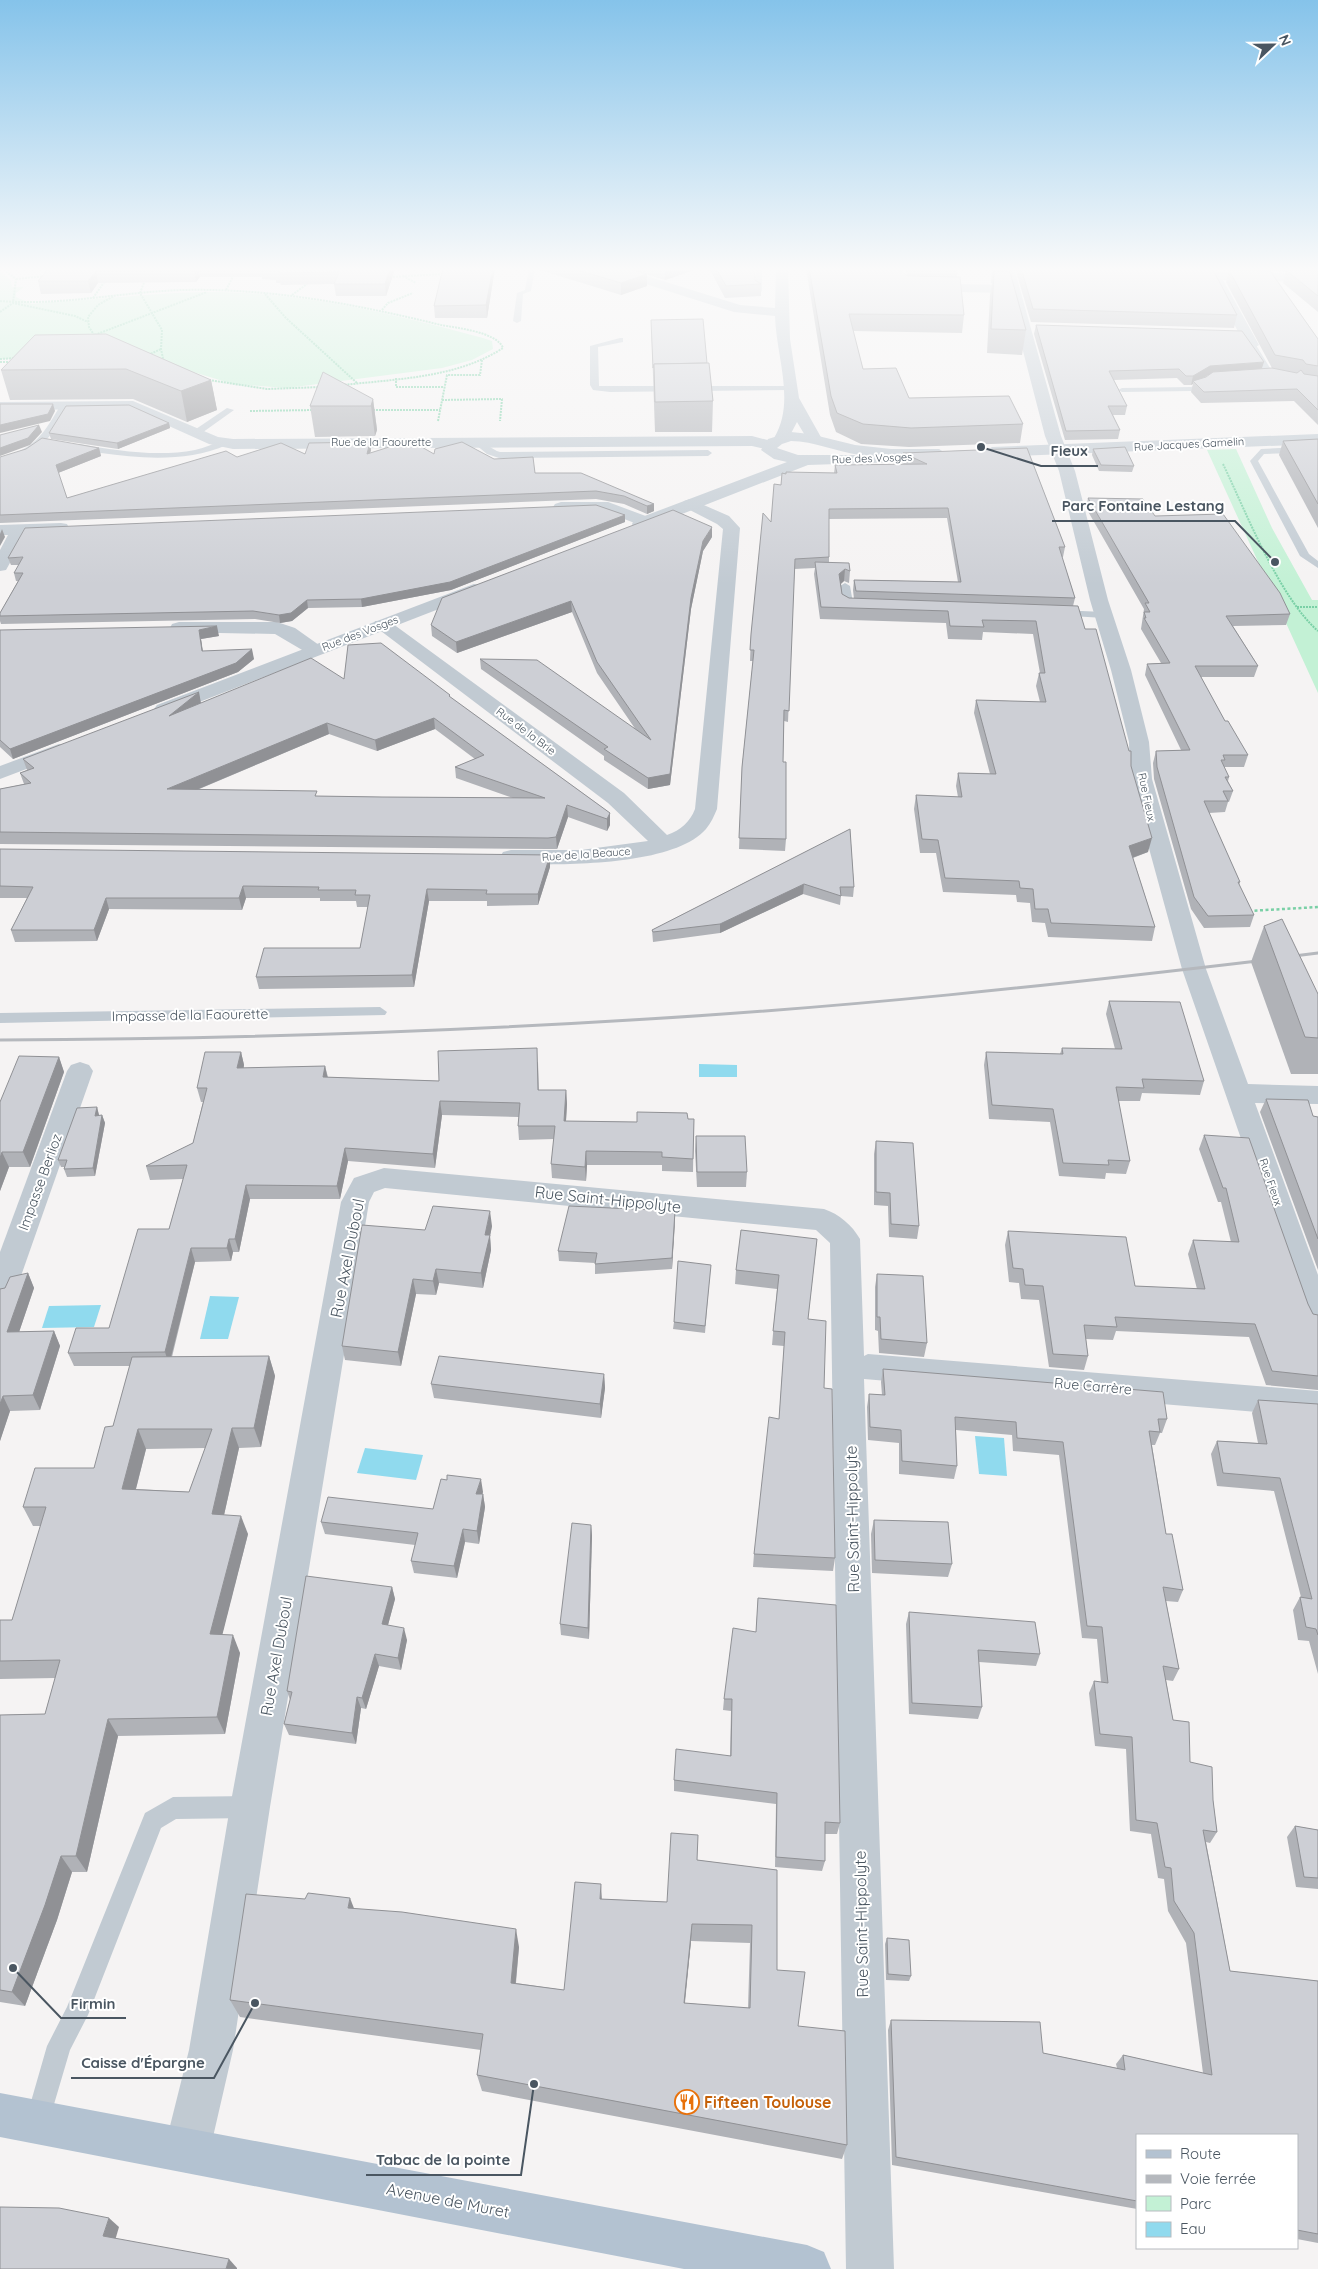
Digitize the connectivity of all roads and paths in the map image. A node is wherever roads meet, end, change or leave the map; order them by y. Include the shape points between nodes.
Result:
1 (1269, 373) edge
2 (349, 374) edge
3 (421, 374) edge
4 (480, 374) edge
5 (594, 374) edge
6 (789, 374) edge
7 (1035, 374) edge
8 (1274, 374) edge
9 (1251, 376) edge
10 (1286, 376) edge
11 (396, 378) junction
12 (1216, 378) edge
13 (208, 380) edge
14 (357, 383) junction
15 (344, 384) edge
16 (445, 386) junction
17 (1122, 390) dead end
18 (792, 394) junction
19 (442, 400) junction
20 (65, 405) junction
21 (0, 406) edge
22 (230, 410) joint
23 (316, 410) junction
24 (368, 410) dead end
25 (440, 410) junction
26 (54, 425) junction
27 (36, 429) edge
28 (196, 433) junction
29 (1318, 439) edge
30 (820, 441) junction
31 (433, 442) junction
32 (478, 442) junction
33 (224, 443) junction
34 (306, 443) junction
35 (496, 443) junction
36 (1213, 443) junction
37 (774, 444) junction
38 (72, 446) edge
39 (1318, 449) edge
40 (1059, 450) junction
41 (980, 452) edge
42 (708, 453) dead end
43 (931, 454) junction
44 (950, 454) edge
45 (809, 460) junction
46 (0, 461) edge
47 (719, 493) junction
48 (690, 504) junction
49 (548, 508) edge
50 (645, 522) junction
51 (80, 527) edge
52 (20, 529) junction
53 (627, 529) edge
54 (0, 530) edge
55 (1318, 565) edge
56 (0, 566) edge
57 (487, 584) edge
58 (845, 586) edge
59 (867, 606) edge
60 (1296, 607) junction
61 (1318, 607) edge
62 (1050, 613) edge
63 (1104, 615) junction
64 (382, 625) junction
65 (157, 628) edge
66 (1318, 631) edge
67 (316, 650) junction
68 (146, 716) edge
69 (73, 744) edge
70 (0, 773) edge
71 (664, 844) junction
72 (489, 857) edge
73 (1318, 907) edge
74 (1239, 912) edge
75 (380, 1012) dead end
76 (0, 1018) edge
77 (80, 1071) dead end
78 (1240, 1093) junction
79 (1318, 1095) edge
80 (384, 1178) joint
81 (0, 1293) edge
82 (1318, 1316) edge
83 (868, 1367) dead end
84 (1318, 1404) edge
85 (250, 1808) junction
86 (18, 2118) edge
87 (187, 2150) junction
88 (807, 2269) edge
89 (870, 2269) edge

1 - 9 lane
2 - 14 path
3 - 11 path
4 - 16 path via 447,375
5 - 18 lane via 596,388 610,390
6 - 18 street
7 - 40 street, Rue Fieux via 1052,436
8 - 10 street
11 - 14 path
11 - 16 path via 396,387
12 - 17 lane via 1190,389
13 - 23 path via 267,389 324,387
14 - 15 path
16 - 19 path
18 - 30 street
18 - 37 street via 787,432
19 - 25 path
19 - 35 path via 502,400
20 - 21 street, Rue de la Faourette
20 - 26 lane
20 - 28 street, Rue de la Faourette via 133,405
22 - 23 path
22 - 28 lane
23 - 34 path
24 - 25 path
25 - 31 path
26 - 27 lane
26 - 46 lane via 48,442 22,455
28 - 33 street, Rue de la Faourette
29 - 36 street, Rue Jacques Gamelin
30 - 37 street, Rue des Vosges via 800,437
30 - 43 street, Rue des Vosges via 880,454
30 - 45 street, Rue des Vosges via 829,452
31 - 32 street, Rue de la Faourette
31 - 34 street, Rue de la Faourette
32 - 35 street, Rue de la Faourette
32 - 42 lane via 499,456
33 - 34 street, Rue de la Faourette
33 - 38 lane via 207,451 126,455
35 - 37 street, Rue de la Faourette
36 - 40 street, Rue Jacques Gamelin
36 - 60 path
37 - 45 street, Rue des Vosges via 772,454 787,459
37 - 47 street, Rue des Vosges via 740,479
39 - 55 lane via 1261,452 1254,461 1305,556
40 - 41 street
40 - 63 street, Rue Fieux
43 - 44 street, Rue des Vosges
43 - 45 street, Rue des Vosges via 880,460
45 - 47 street, Rue des Vosges
47 - 48 street, Rue des Vosges
48 - 50 street, Rue des Vosges
48 - 71 street, Rue de la Beauce via 732,528 706,809 697,826
49 - 50 street via 608,508
50 - 53 street, Rue des Vosges
51 - 52 street
52 - 54 street
52 - 56 street
57 - 64 street, Rue des Vosges
58 - 59 lane via 848,606
60 - 61 path
60 - 66 path
62 - 63 lane
63 - 78 street, Rue Fieux via 1139,742 1141,779 1177,915
64 - 67 street, Rue des Vosges
64 - 71 street, Rue de la Brie via 616,798
65 - 67 street via 278,628
67 - 68 street, Rue des Vosges
69 - 70 street
71 - 72 street, Rue de la Beauce via 622,854
73 - 74 path
75 - 76 lane, Impasse de la Faourette
77 - 81 street, Impasse Berlioz
78 - 79 street
78 - 82 street, Rue Fieux
80 - 85 street, Rue Axel Duboul via 364,1184 356,1202
80 - 89 street, Rue Saint-Hippolyte via 824,1220 845,1239
83 - 84 street, Rue Carrère
85 - 86 lane via 173,1808 153,1821 76,2015
85 - 87 street, Rue Axel Duboul via 212,2050
86 - 87 main road, Avenue de Muret
87 - 88 main road, Avenue de Muret

